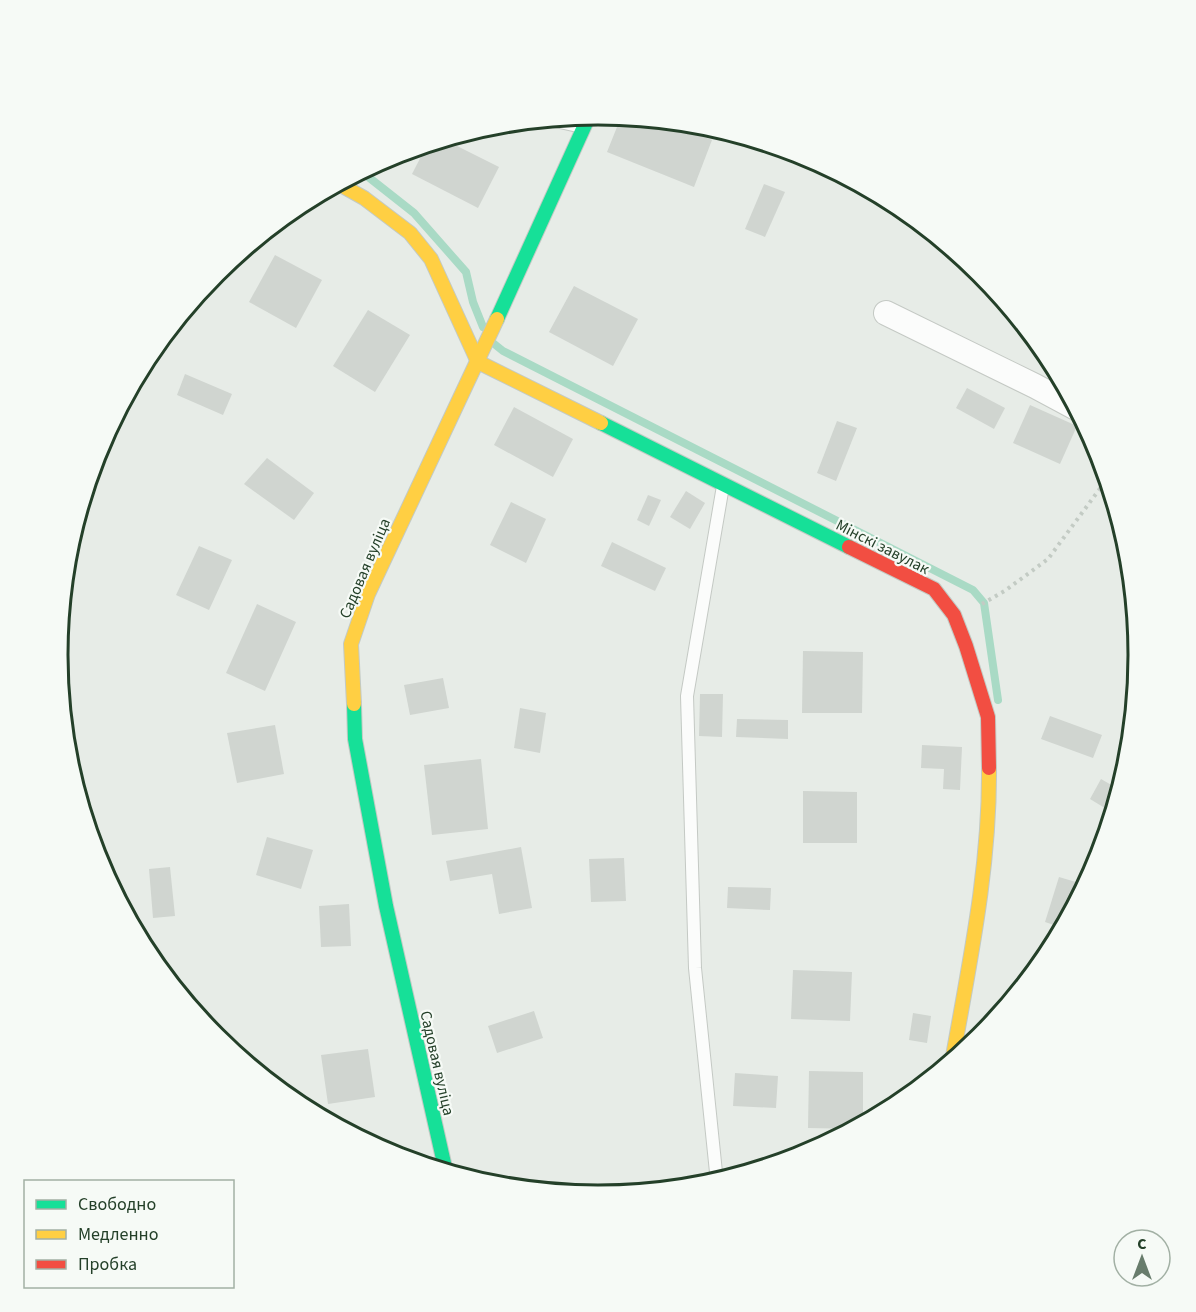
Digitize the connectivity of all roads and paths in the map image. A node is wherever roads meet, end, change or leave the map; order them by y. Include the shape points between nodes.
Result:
1 (584, 126) edge
2 (348, 189) edge
3 (886, 313) dead end
4 (478, 362) junction
5 (1063, 401) edge
6 (723, 485) junction
7 (1101, 487) edge
8 (954, 615) junction
9 (954, 1049) edge
10 (444, 1163) edge
11 (716, 1172) edge

1 - 4 street, Садовая вуліца
2 - 4 street via 410,233 430,260
3 - 5 street
4 - 6 street, Мінскі завулак
4 - 10 street, Садовая вуліца via 368,594 351,644 355,739 386,906
6 - 8 street, Мінскі завулак via 934,589
6 - 11 lane via 687,696 695,968
7 - 8 path via 1048,559 984,603
8 - 9 street, Мінскі завулак via 988,717 989,798 979,915

